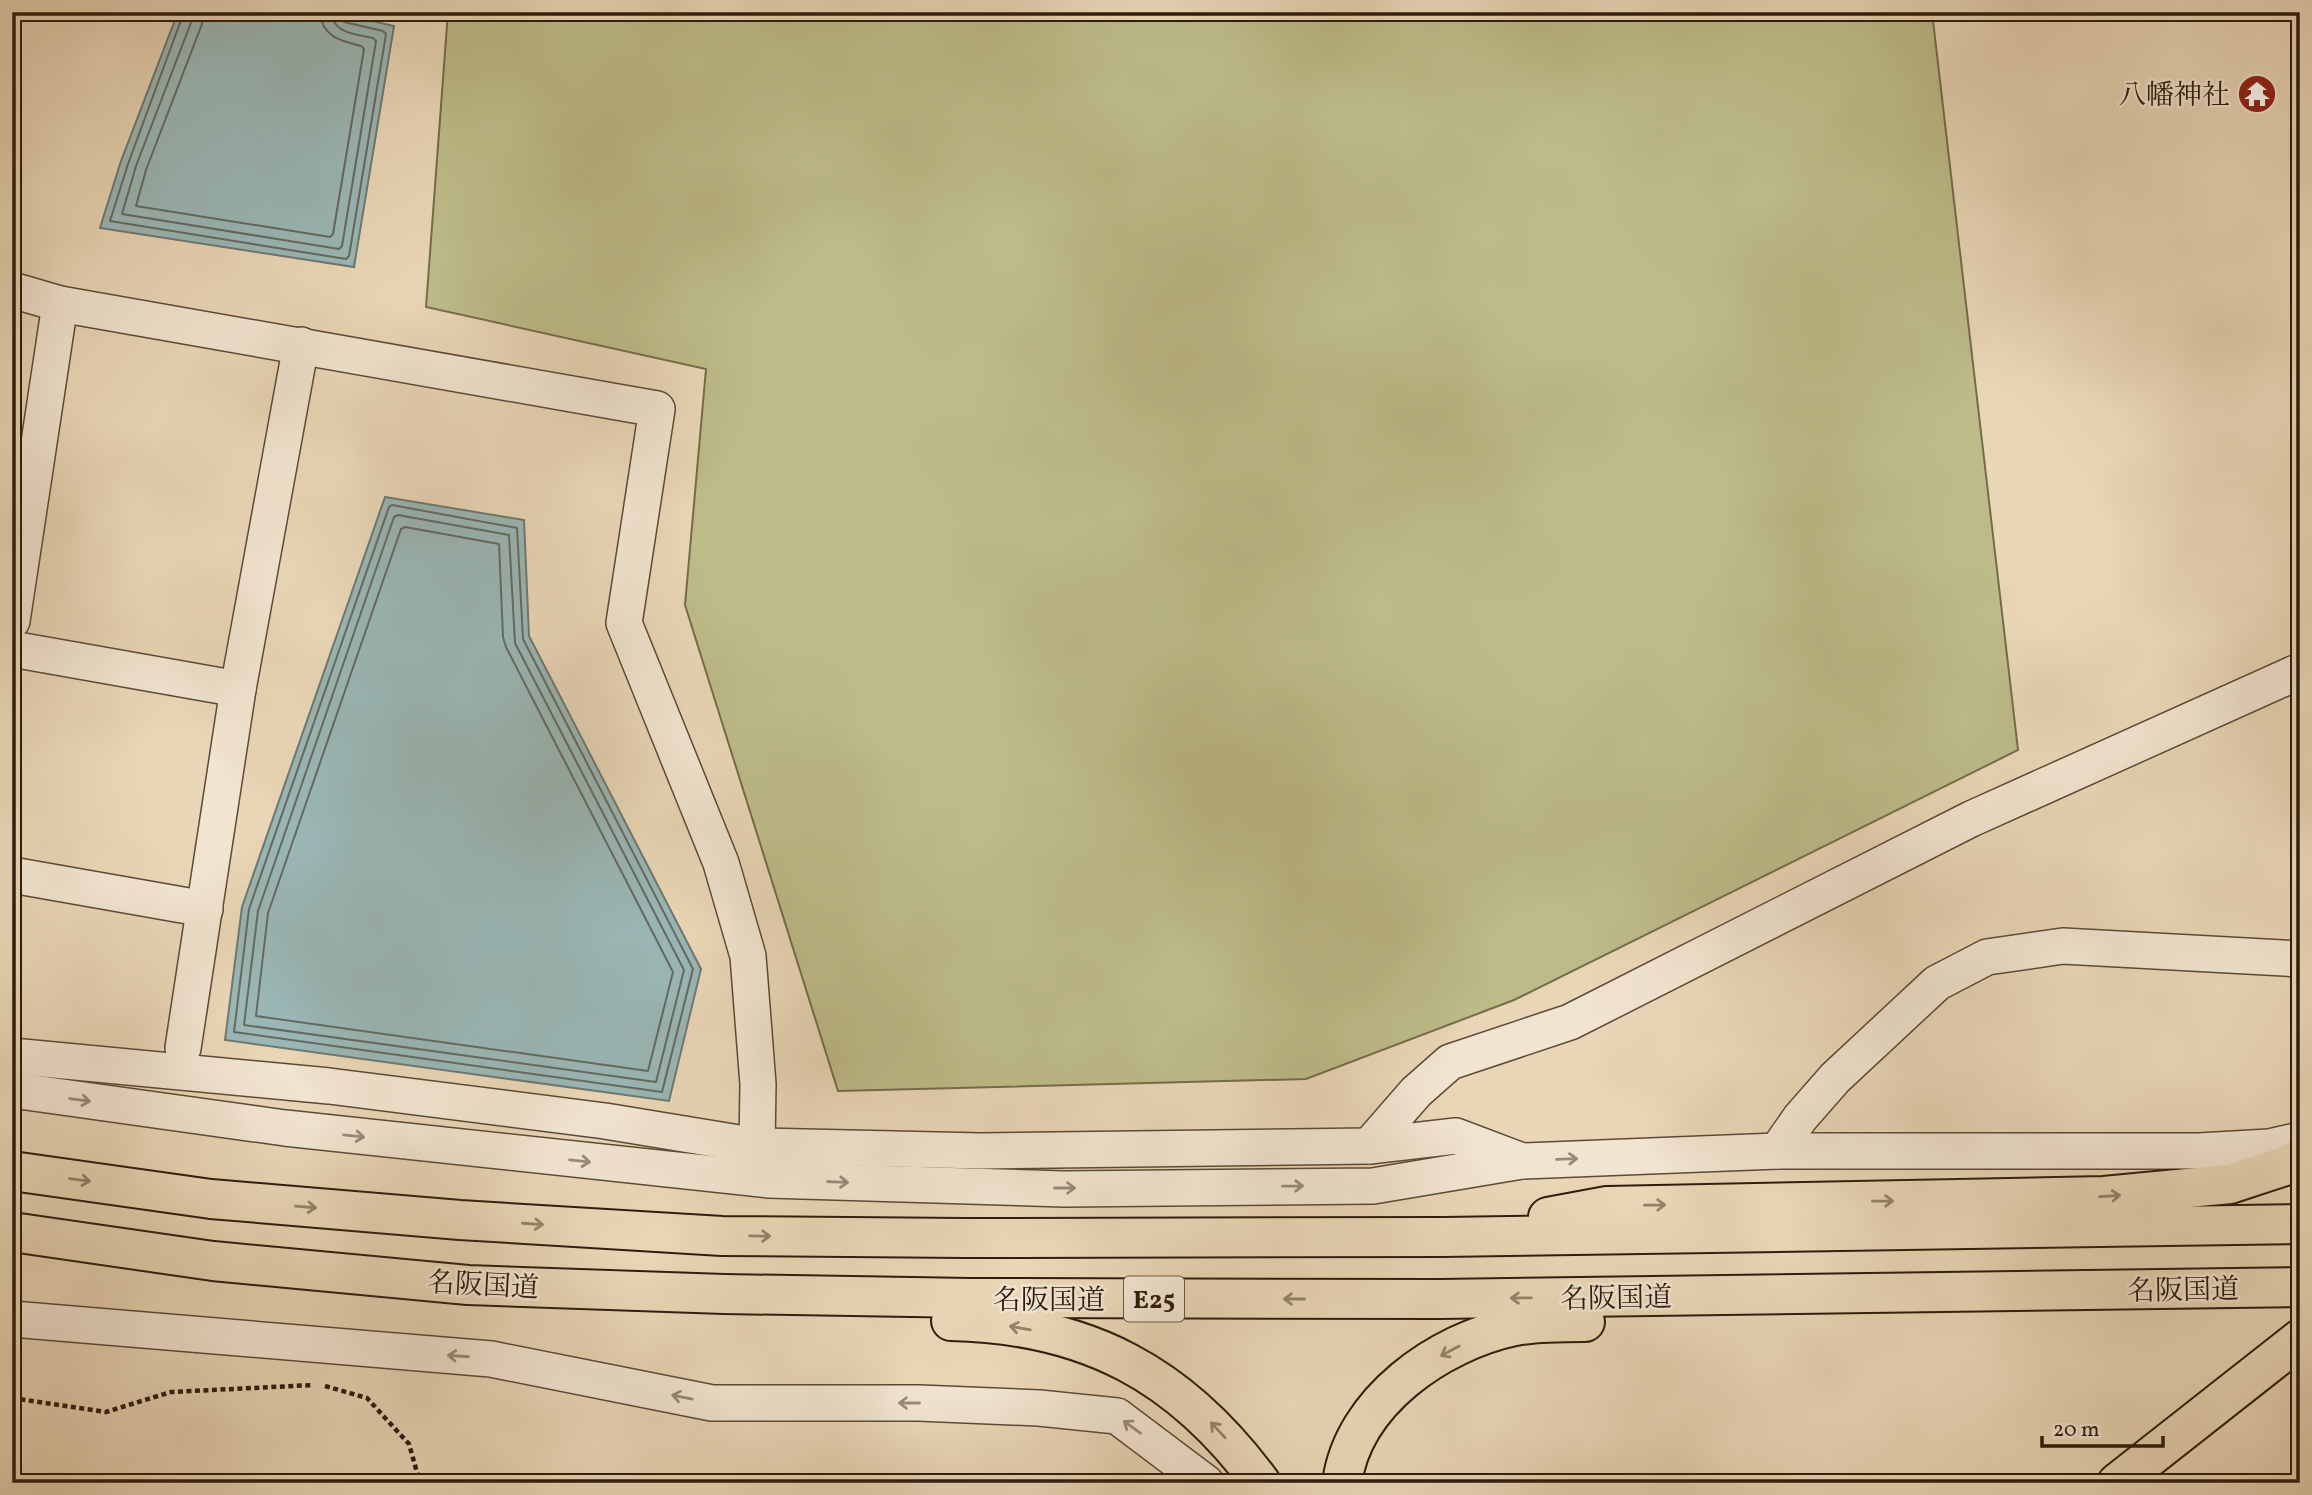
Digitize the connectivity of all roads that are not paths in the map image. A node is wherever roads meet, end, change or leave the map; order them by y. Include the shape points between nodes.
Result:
1 (12, 290) edge
2 (60, 304) junction
3 (301, 345) junction
4 (12, 621) edge
5 (12, 649) edge
6 (2300, 671) edge
7 (239, 689) junction
8 (12, 875) edge
9 (205, 909) junction
10 (2300, 959) edge
11 (183, 1048) dead end
12 (12, 1055) edge
13 (12, 1090) edge
14 (2300, 1140) edge
15 (757, 1146) junction
16 (1369, 1146) junction
17 (1777, 1150) junction
18 (2300, 1158) edge
19 (1522, 1161) junction
20 (12, 1171) edge
21 (2300, 1224) edge
22 (12, 1234) edge
23 (1443, 1237) junction
24 (2300, 1287) edge
25 (2100, 1290) junction
26 (12, 1319) edge
27 (2300, 1339) edge
28 (1206, 1483) edge
29 (1261, 1483) edge
30 (1342, 1483) edge
31 (2117, 1483) edge

1 - 2 street
2 - 3 street
2 - 4 street
3 - 7 street
3 - 15 street via 657,409 624,623 721,863 748,956 758,1084
5 - 7 street
6 - 16 street via 1971,819 1570,1022 1450,1062 1416,1092
7 - 9 street
8 - 9 street
9 - 11 street
10 - 17 street via 2063,946 1987,957 1937,983 1835,1078
12 - 15 street via 329,1086 605,1121
13 -> 19 street via 285,1128 769,1180 1064,1189 1373,1186
14 - 17 street via 2269,1147 2199,1151
15 - 16 street via 981,1151
16 - 19 street via 1456,1136
19 -> 17 street
23 -> 18 highway via 1607,1206 2172,1191 2231,1184
20 -> 23 highway, E25 via 211,1199 722,1236
21 - 23 highway, E25
25 -> 22 highway, 名阪国道 / E25 via 1385,1299 711,1293 468,1285 213,1261
29 -> 22 highway via 1213,1423 1146,1371 1071,1339 1020,1327 962,1321 551,1308 341,1289 157,1268
24 - 25 highway, 名阪国道 / E25
25 -> 30 highway via 1908,1313 1516,1326 1453,1348 1391,1391 1368,1416
28 -> 26 street via 1117,1416 919,1403 712,1404 491,1359
27 - 31 highway

